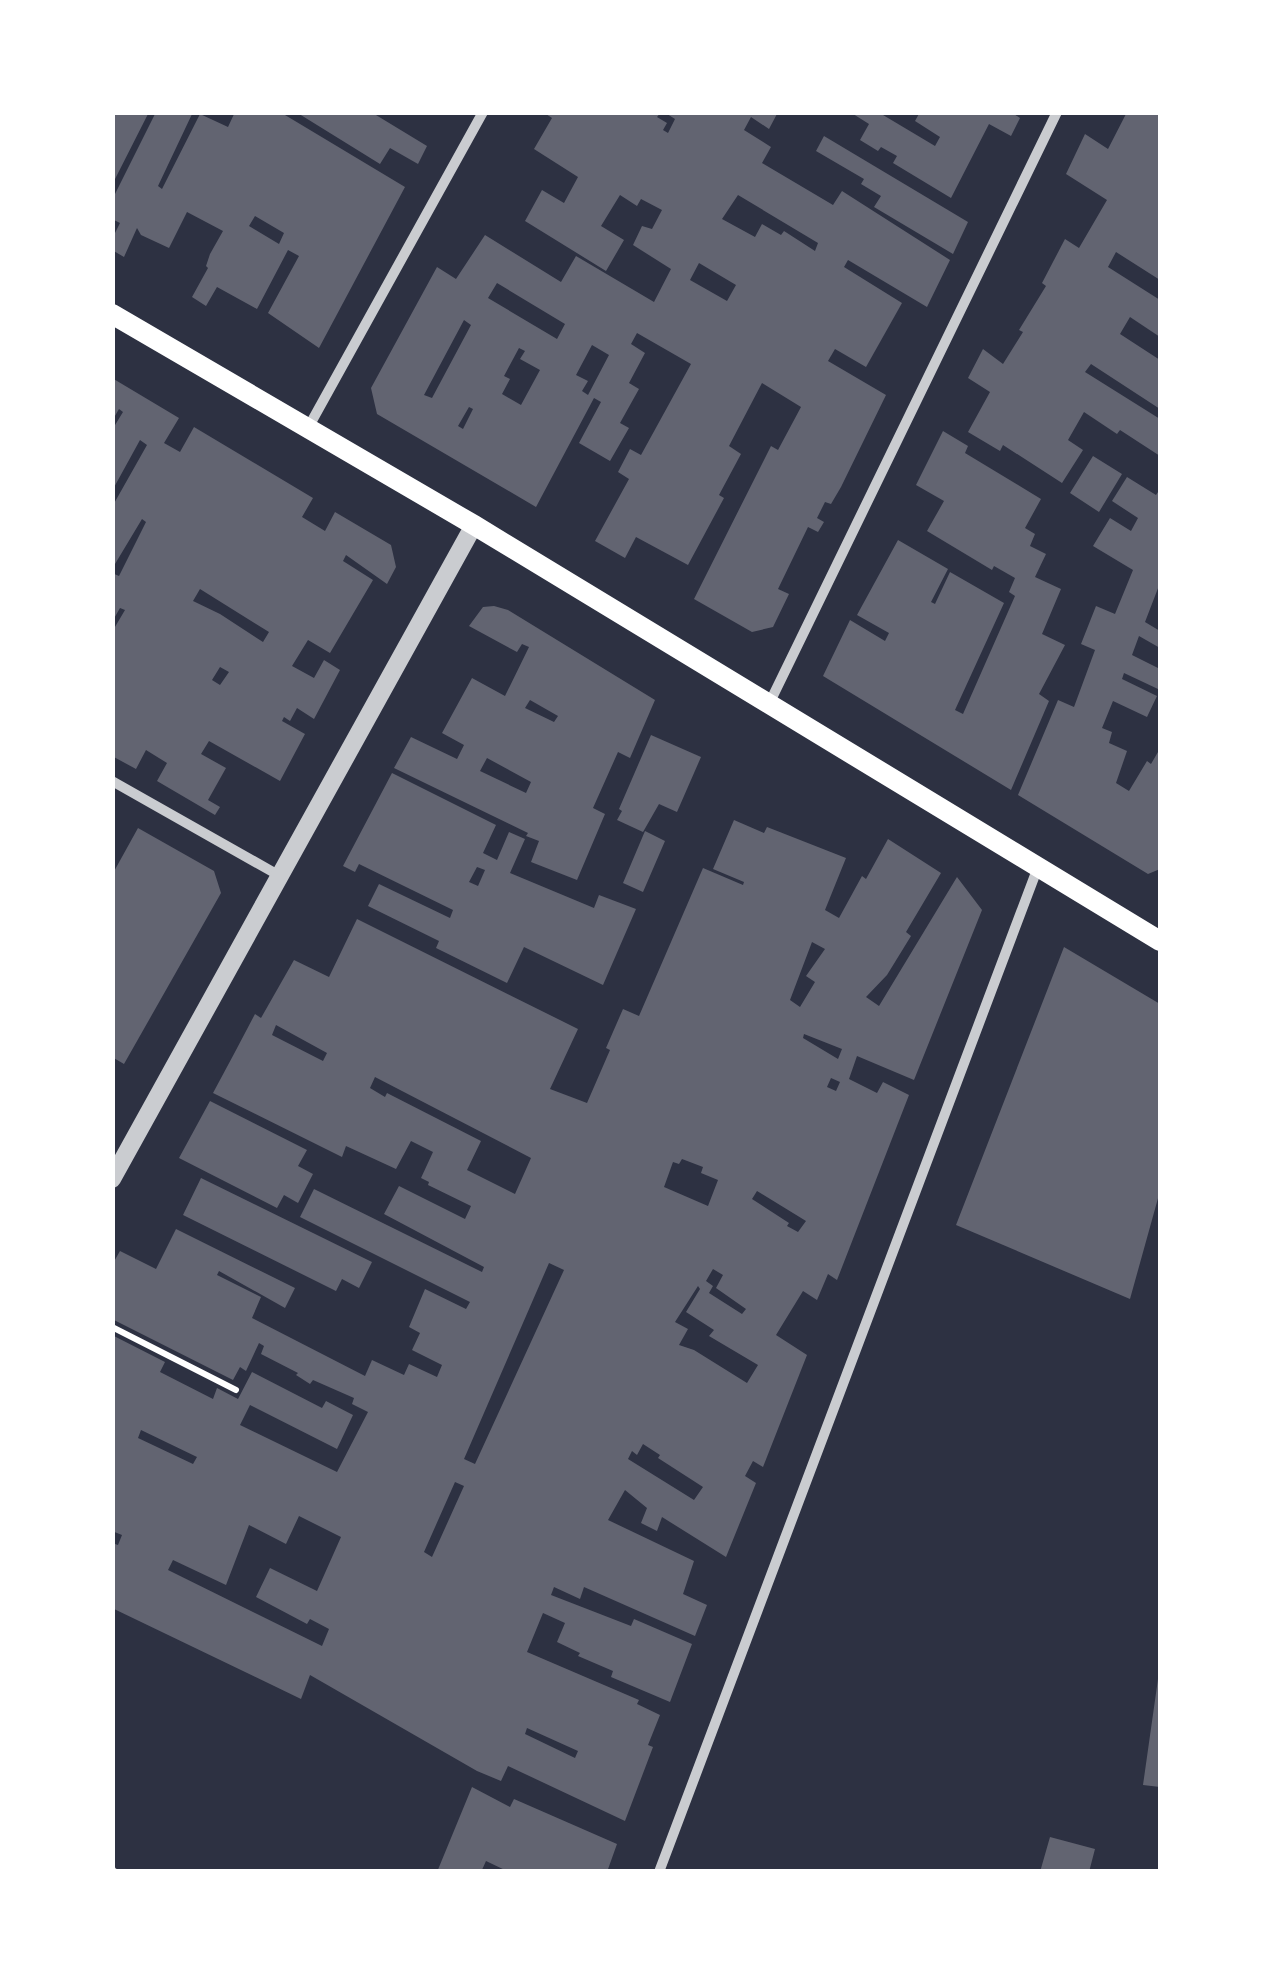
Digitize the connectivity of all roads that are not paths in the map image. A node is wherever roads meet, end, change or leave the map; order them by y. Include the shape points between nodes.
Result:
1 (483, 112) edge
2 (1057, 112) edge
3 (112, 314) edge
4 (308, 428) junction
5 (474, 525) junction
6 (769, 704) junction
7 (112, 782) edge
8 (1038, 866) junction
9 (280, 876) junction
10 (1160, 941) edge
11 (112, 1179) edge
12 (660, 1872) edge

1 - 4 street
2 - 6 street
3 - 4 main road
4 - 5 main road
5 - 6 main road
5 - 9 street
6 - 8 main road
7 - 9 street
8 - 10 main road
8 - 12 street
9 - 11 street

